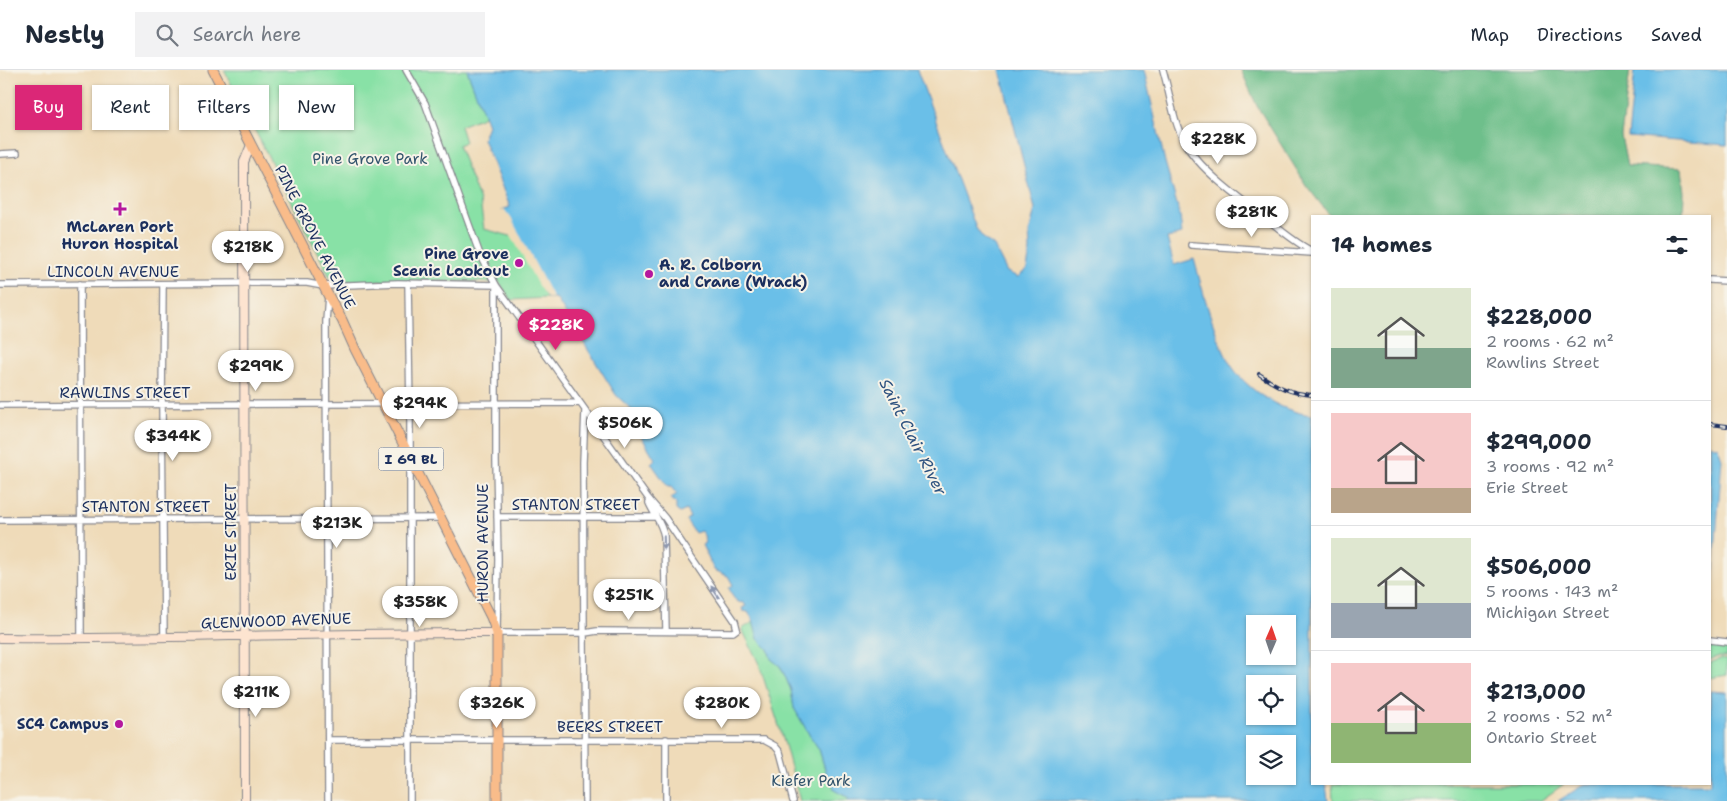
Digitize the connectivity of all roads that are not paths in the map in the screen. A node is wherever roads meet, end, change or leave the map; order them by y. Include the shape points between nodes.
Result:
1 (213, 70) edge
2 (406, 70) edge
3 (1163, 70) edge
4 (251, 145) junction
5 (17, 153) dead end
6 (0, 154) edge
7 (1191, 245) dead end
8 (1311, 251) edge
9 (1311, 252) edge
10 (1711, 280) edge
11 (1727, 282) edge
12 (244, 283) junction
13 (408, 283) junction
14 (80, 284) junction
15 (0, 285) edge
16 (163, 285) junction
17 (496, 285) junction
18 (323, 286) junction
19 (328, 296) junction
20 (326, 403) junction
21 (383, 403) junction
22 (410, 403) junction
23 (496, 403) junction
24 (580, 403) junction
25 (244, 404) junction
26 (0, 405) edge
27 (162, 405) junction
28 (80, 406) junction
29 (585, 411) junction
30 (410, 455) junction
31 (648, 498) junction
32 (497, 517) junction
33 (584, 517) junction
34 (656, 517) junction
35 (326, 518) junction
36 (410, 518) junction
37 (442, 518) junction
38 (245, 519) junction
39 (0, 520) edge
40 (80, 520) junction
41 (163, 520) junction
42 (666, 631) junction
43 (410, 632) junction
44 (328, 633) junction
45 (497, 633) junction
46 (585, 633) junction
47 (245, 636) junction
48 (0, 638) edge
49 (81, 638) junction
50 (164, 638) junction
51 (1711, 640) edge
52 (1727, 642) edge
53 (496, 739) junction
54 (584, 739) junction
55 (666, 739) junction
56 (328, 740) junction
57 (410, 740) junction
58 (245, 801) edge
59 (328, 801) edge
60 (410, 801) edge
61 (497, 801) edge
62 (585, 801) edge
63 (666, 801) edge
64 (793, 801) edge

1 - 4 main road, PINE GROVE AVENUE / I 69 BL
2 - 17 street via 425,103 479,252
3 - 8 street via 1180,131 1194,156 1244,202
4 - 12 street, ERIE STREET via 244,162
4 - 18 main road, PINE GROVE AVENUE / I 69 BL
5 - 6 street
7 - 9 street
10 - 11 street
12 - 16 street, LINCOLN AVENUE
12 - 18 street, LINCOLN AVENUE
12 - 25 street, ERIE STREET
13 - 17 street, LINCOLN AVENUE
13 - 18 street, LINCOLN AVENUE
13 - 22 street
14 - 15 street, LINCOLN AVENUE
14 - 16 street, LINCOLN AVENUE
14 - 28 street
16 - 27 street
17 - 23 street, HURON AVENUE
17 - 24 street
18 - 19 main road, PINE GROVE AVENUE / I 69 BL
19 - 20 street
19 - 21 main road, PINE GROVE AVENUE / I 69 BL
20 - 21 street, RAWLINS STREET
20 - 25 street, RAWLINS STREET
20 - 35 street
21 - 22 street, RAWLINS STREET
21 - 30 main road, PINE GROVE AVENUE / I 69 BL
22 - 23 street, RAWLINS STREET
22 - 30 street
23 - 24 street, RAWLINS STREET
23 - 32 street, HURON AVENUE
24 - 29 street
25 - 27 street, RAWLINS STREET
25 - 38 street, ERIE STREET
26 - 28 street, RAWLINS STREET
27 - 28 street, RAWLINS STREET
27 - 41 street
28 - 40 street
29 - 31 street
29 - 33 street
30 - 36 street
30 - 37 main road, PINE GROVE AVENUE / I 69 BL
31 - 34 street
42 -> 31 street, GLENWOOD AVENUE via 733,632 737,629 735,621
32 - 33 street, STANTON STREET
32 - 45 street, HURON AVENUE
33 - 34 street, STANTON STREET
33 - 46 street
34 -> 42 street via 664,536
35 - 36 street, STANTON STREET
35 - 38 street, STANTON STREET
35 - 44 street
36 - 37 street, STANTON STREET
36 - 43 street
37 - 45 main road, PINE GROVE AVENUE / I 69 BL
38 - 41 street, STANTON STREET
38 - 47 street, ERIE STREET
39 - 40 street, STANTON STREET
40 - 41 street, STANTON STREET
40 - 49 street
41 - 50 street
42 - 46 street, GLENWOOD AVENUE
43 - 44 street, GLENWOOD AVENUE
43 - 45 street, GLENWOOD AVENUE
43 - 57 street
44 - 47 street, GLENWOOD AVENUE
44 - 56 street
45 - 46 street, GLENWOOD AVENUE
45 - 53 main road, HURON AVENUE / I 69 BL
46 - 54 street
47 - 50 street, GLENWOOD AVENUE
47 - 58 street, ERIE STREET
48 - 49 street, GLENWOOD AVENUE
49 - 50 street, GLENWOOD AVENUE
51 - 52 street
53 - 54 street, BEERS STREET
53 - 57 street, BEERS STREET
53 - 61 main road, HURON AVENUE / I 69 BL
54 - 55 street, BEERS STREET
54 - 62 street
55 - 63 street
55 - 64 street, BEERS STREET via 764,740 772,743 780,752
56 - 57 street, BEERS STREET
56 - 59 street
57 - 60 street

